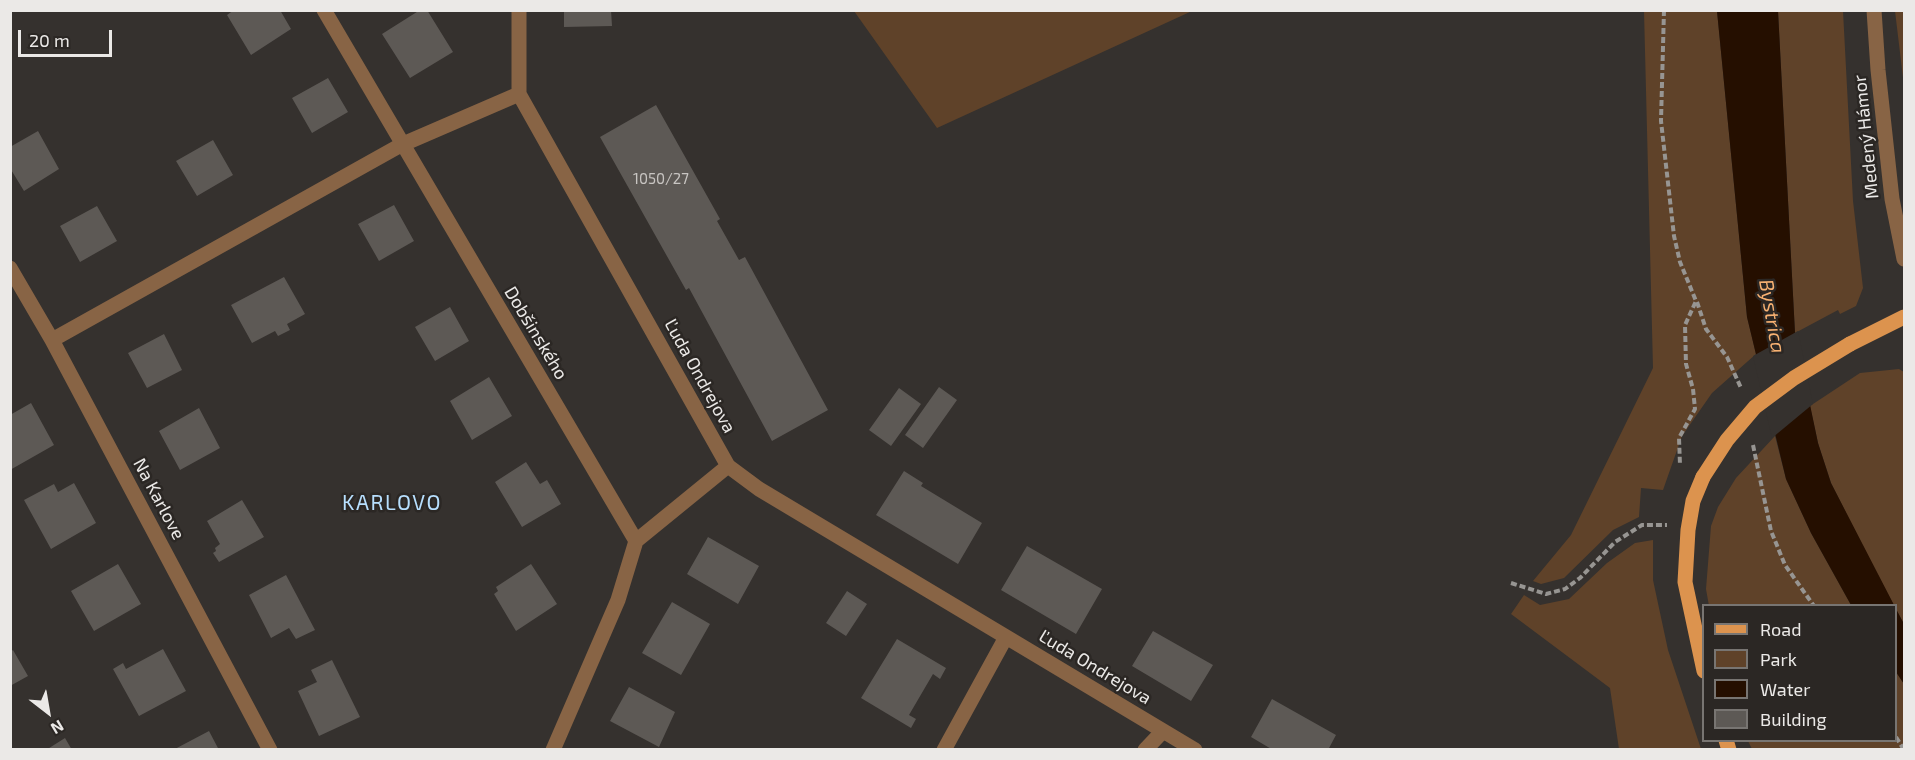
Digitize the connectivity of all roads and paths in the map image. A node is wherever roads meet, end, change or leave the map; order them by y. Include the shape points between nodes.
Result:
1 (324, 10) edge
2 (519, 10) edge
3 (1665, 10) edge
4 (1874, 10) edge
5 (519, 94) junction
6 (401, 145) junction
7 (1905, 259) edge
8 (10, 268) edge
9 (1696, 301) junction
10 (1905, 317) edge
11 (52, 340) junction
12 (1743, 398) dead end
13 (1753, 445) dead end
14 (1680, 465) dead end
15 (729, 466) junction
16 (1688, 530) junction
17 (636, 541) junction
18 (1511, 583) dead end
19 (1813, 604) edge
20 (1006, 637) junction
21 (1702, 662) edge
22 (1163, 731) junction
23 (270, 750) edge
24 (553, 750) edge
25 (944, 750) edge
26 (1144, 750) edge
27 (1195, 750) edge

1 - 6 street, Dobšinského
2 - 5 street, Ľuda Ondrejova
3 - 9 path via 1661,121 1674,236
4 - 7 street, Medený Hámor via 1892,199
5 - 6 street
5 - 15 street, Ľuda Ondrejova
6 - 11 street
6 - 17 street, Dobšinského
8 - 11 street, Na Karlove
9 - 12 path via 1706,330 1727,357
9 - 14 path via 1685,325 1686,364 1695,409 1679,438
10 - 16 main road, bridge via 1850,344 1755,407 1703,477 1693,501
11 - 23 street, Na Karlove
13 - 19 path via 1771,531 1785,565
15 - 17 street
15 - 20 street, Ľuda Ondrejova via 759,489
16 - 18 path via 1642,525 1615,542 1565,589 1546,594
16 - 21 main road via 1684,582
17 - 24 street via 618,600
20 - 22 street, Ľuda Ondrejova
20 - 25 street
22 - 26 street
22 - 27 street, Ľuda Ondrejova

